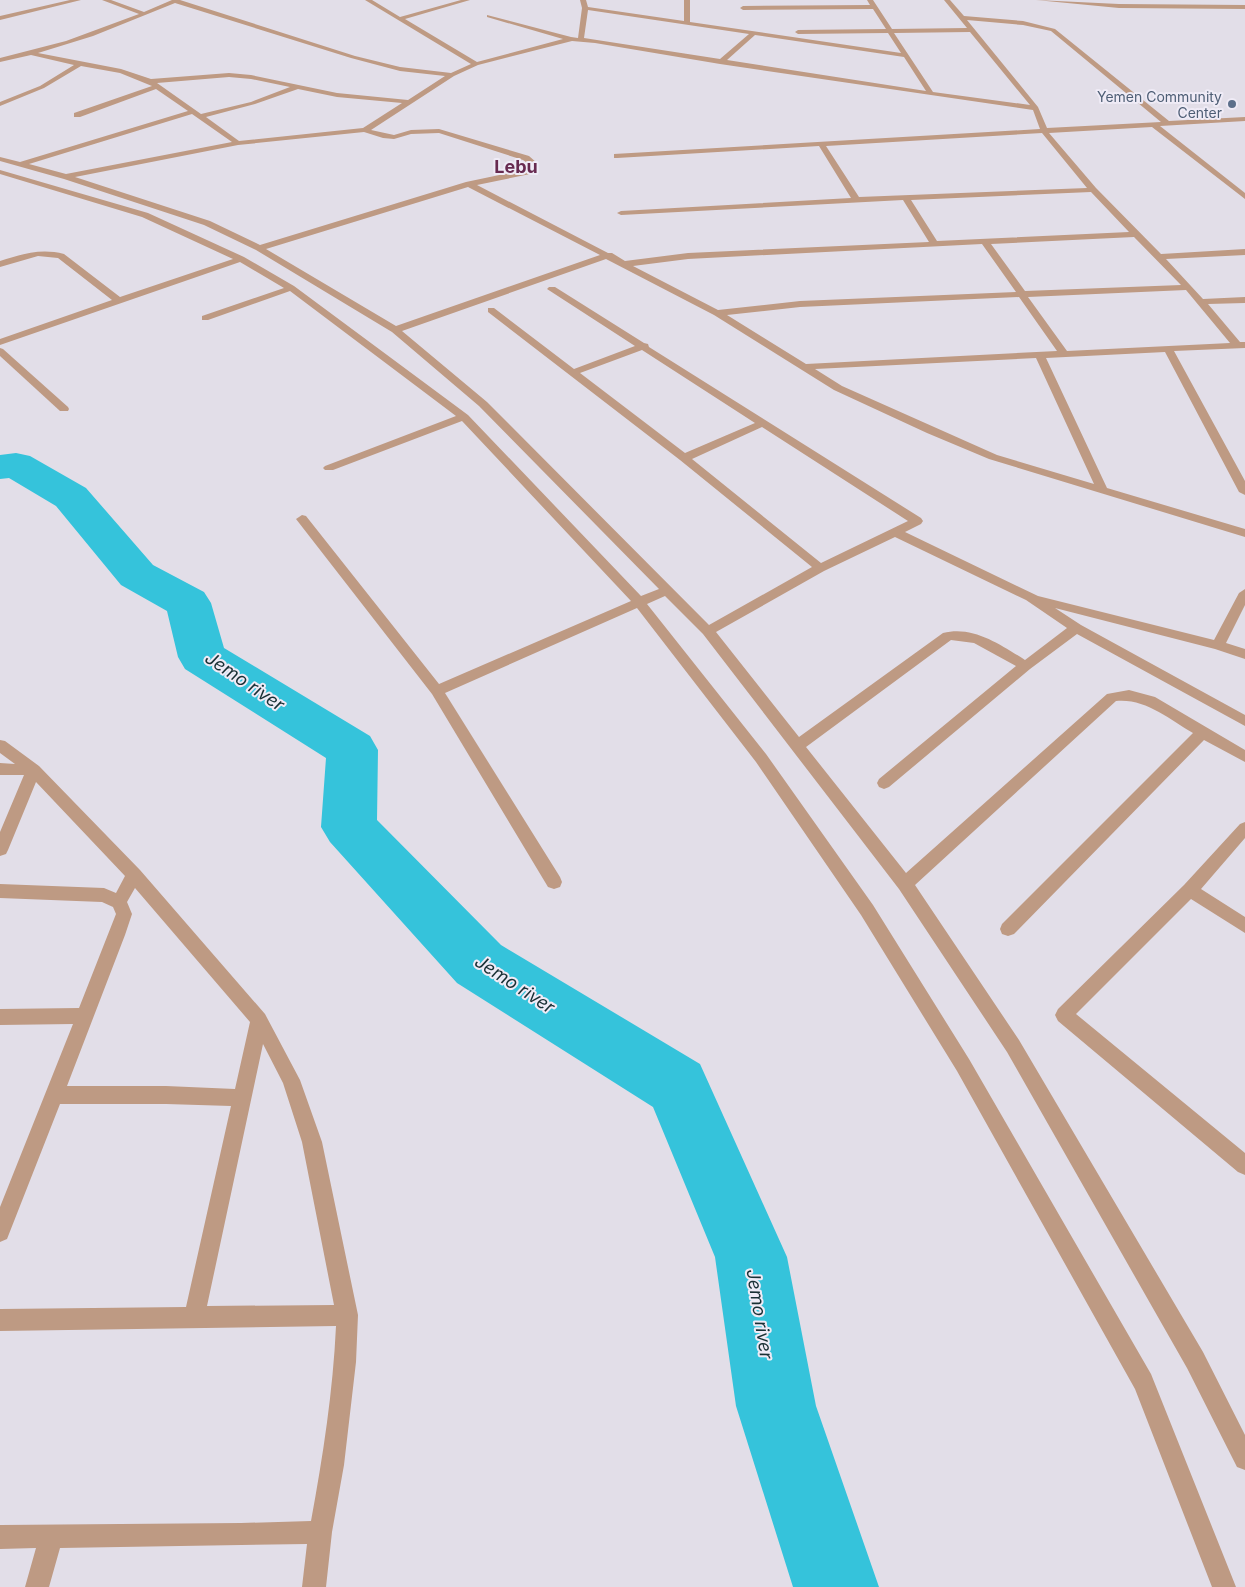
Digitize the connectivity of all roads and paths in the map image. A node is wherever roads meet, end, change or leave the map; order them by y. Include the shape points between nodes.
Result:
1 (78, 0) edge
2 (105, 0) edge
3 (368, 0) edge
4 (467, 0) edge
5 (583, 0) edge
6 (686, 0) edge
7 (740, 0) edge
8 (813, 0) edge
9 (946, 0) edge
10 (1039, 0) edge
11 (1160, 0) edge
12 (1236, 0) edge
13 (176, 1) edge
14 (1082, 2) edge
15 (872, 3) edge
16 (1168, 7) junction
17 (1245, 7) edge
18 (585, 8) junction
19 (743, 8) junction
20 (145, 14) junction
21 (489, 16) dead end
22 (747, 16) dead end
23 (0, 18) edge
24 (961, 18) junction
25 (399, 19) junction
26 (687, 23) junction
27 (750, 24) dead end
28 (972, 30) junction
29 (889, 31) junction
30 (754, 33) junction
31 (572, 39) junction
32 (581, 39) junction
33 (33, 54) junction
34 (904, 55) junction
35 (0, 60) edge
36 (720, 62) junction
37 (82, 63) junction
38 (476, 64) junction
39 (452, 75) junction
40 (150, 81) junction
41 (157, 86) junction
42 (297, 87) junction
43 (931, 94) junction
44 (410, 102) junction
45 (0, 104) edge
46 (1036, 108) junction
47 (194, 111) junction
48 (77, 115) dead end
49 (201, 116) junction
50 (1245, 119) edge
51 (1167, 123) junction
52 (1154, 124) junction
53 (364, 130) junction
54 (1045, 132) junction
55 (238, 143) junction
56 (822, 145) junction
57 (617, 156) dead end
58 (0, 159) edge
59 (22, 164) junction
60 (0, 172) edge
61 (68, 176) junction
62 (469, 184) junction
63 (1093, 190) junction
64 (1245, 197) edge
65 (906, 198) junction
66 (856, 199) junction
67 (621, 213) dead end
68 (1136, 234) junction
69 (986, 243) junction
70 (935, 245) junction
71 (259, 248) junction
72 (1245, 252) edge
73 (609, 255) junction
74 (1158, 257) junction
75 (241, 259) junction
76 (0, 264) edge
77 (626, 264) junction
78 (1188, 287) junction
79 (290, 288) junction
80 (552, 288) dead end
81 (1022, 293) junction
82 (1245, 300) edge
83 (119, 301) junction
84 (1201, 302) junction
85 (491, 310) dead end
86 (717, 313) junction
87 (205, 318) dead end
88 (394, 330) junction
89 (0, 342) edge
90 (1242, 345) edge
91 (645, 346) junction
92 (1168, 349) junction
93 (0, 351) edge
94 (1064, 354) junction
95 (1040, 355) junction
96 (804, 367) junction
97 (571, 373) junction
98 (64, 409) dead end
99 (464, 417) junction
100 (763, 423) junction
101 (684, 458) junction
102 (329, 468) dead end
103 (1103, 491) junction
104 (1245, 492) edge
105 (302, 519) dead end
106 (895, 532) junction
107 (1245, 533) edge
108 (820, 568) junction
109 (667, 590) junction
110 (1245, 593) edge
111 (1030, 597) junction
112 (639, 602) junction
113 (1076, 628) junction
114 (708, 631) junction
115 (1218, 646) junction
116 (1245, 654) edge
117 (1025, 666) junction
118 (436, 691) junction
119 (1245, 722) edge
120 (1204, 732) junction
121 (0, 745) edge
122 (797, 746) junction
123 (1245, 757) edge
124 (0, 769) edge
125 (34, 770) junction
126 (884, 783) dead end
127 (1245, 828) edge
128 (0, 850) edge
129 (134, 875) junction
130 (554, 882) dead end
131 (905, 884) junction
132 (1190, 890) junction
133 (0, 891) edge
134 (119, 902) junction
135 (1245, 926) edge
136 (1008, 929) dead end
137 (0, 1016) edge
138 (85, 1016) junction
139 (259, 1020) junction
140 (54, 1095) junction
141 (243, 1098) junction
142 (1245, 1165) edge
143 (0, 1232) edge
144 (347, 1315) junction
145 (194, 1318) junction
146 (0, 1320) edge
147 (1245, 1459) edge
148 (320, 1532) junction
149 (0, 1537) edge
150 (51, 1538) junction
151 (37, 1587) edge
152 (314, 1587) edge
153 (1224, 1587) edge

1 - 23 street
2 - 20 street
3 - 25 street
4 - 25 street
5 - 18 street
6 - 26 street
7 - 19 street
8 - 15 street
9 - 24 street
10 - 14 street
11 - 16 street
12 - 17 street
13 - 20 street
13 - 39 street via 353,57 400,69
14 - 16 street
15 - 19 street
15 - 29 street
16 - 17 street
18 - 26 street
18 - 32 street
19 - 22 street
20 - 33 street
21 - 31 street
24 - 28 street
24 - 51 street via 1023,23 1053,30
25 - 38 street
26 - 30 street
27 - 30 street
28 - 29 street
28 - 46 street
29 - 30 street
29 - 34 street
30 - 34 street
30 - 36 street
31 - 32 street
31 - 38 street
32 - 36 street
33 - 35 street
33 - 37 street via 51,60
34 - 43 street
36 - 43 street
37 - 40 street via 134,74
37 - 45 street via 42,87
38 - 39 street
39 - 44 street
40 - 41 street
40 - 42 street via 229,75 251,76
41 - 47 street
41 - 48 street
42 - 44 street via 337,95
42 - 49 street via 253,103
43 - 46 street
44 - 53 street
46 - 54 street
47 - 49 street
47 - 59 street
49 - 55 street
50 - 51 street
51 - 52 street
52 - 54 street
52 - 64 street
53 - 55 street
53 - 62 street via 394,137 410,132 439,131 533,162 532,171
54 - 56 street
54 - 63 street
55 - 61 street
56 - 57 street
56 - 66 street
58 - 59 street
59 - 61 street
60 - 75 street via 145,215
61 - 71 street via 174,210
62 - 71 street
62 - 73 street
63 - 65 street
63 - 68 street
65 - 66 street
65 - 70 street
66 - 67 street
68 - 69 street
68 - 74 street
69 - 70 street
69 - 81 street
70 - 77 street via 688,256
71 - 88 street
72 - 74 street
73 - 77 street
73 - 88 street
74 - 78 street
75 - 79 street
75 - 83 street
76 - 83 street via 38,252 53,253
77 - 86 street
78 - 81 street
78 - 84 street
79 - 87 street
79 - 99 street
80 - 91 street
81 - 86 street via 800,304
81 - 94 street
82 - 84 street
83 - 89 street
84 - 90 street
85 - 97 street
86 - 96 street
88 - 109 street via 482,404
90 - 92 street
91 - 97 street
91 - 100 street
92 - 94 street
92 - 104 street
93 - 98 street
94 - 95 street
95 - 96 street
95 - 103 street
96 - 103 street via 838,388 992,457
97 - 101 street
99 - 102 street
99 - 112 street
100 - 101 street
100 - 106 street via 917,521
101 - 108 street
103 - 107 street
105 - 118 street
106 - 108 street
106 - 111 street
108 - 114 street
109 - 112 street
109 - 114 street
110 - 115 street
111 - 113 street
111 - 115 street
112 - 118 street
112 - 153 street via 761,758 845,878 963,1065 1143,1382
113 - 117 street
113 - 119 street
114 - 122 street
115 - 116 street
117 - 122 street via 973,636 948,636
117 - 126 street
118 - 130 street
120 - 123 street
120 - 131 street via 1150,701 1129,695 1112,697
120 - 136 street
121 - 125 street
122 - 131 street
124 - 125 street
125 - 128 street
125 - 129 street
127 - 132 street
129 - 134 street
129 - 139 street
131 - 147 street via 1013,1046 1195,1360
132 - 135 street
132 - 142 street via 1064,1015
133 - 134 street via 104,895
134 - 138 street via 124,914
137 - 138 street
138 - 140 street
139 - 141 street
139 - 144 street via 291,1080 312,1142
140 - 141 street
140 - 143 street
141 - 145 street
144 - 145 street
144 - 148 street via 333,1465
145 - 146 street
148 - 150 street
148 - 152 street
149 - 150 street
150 - 151 street

